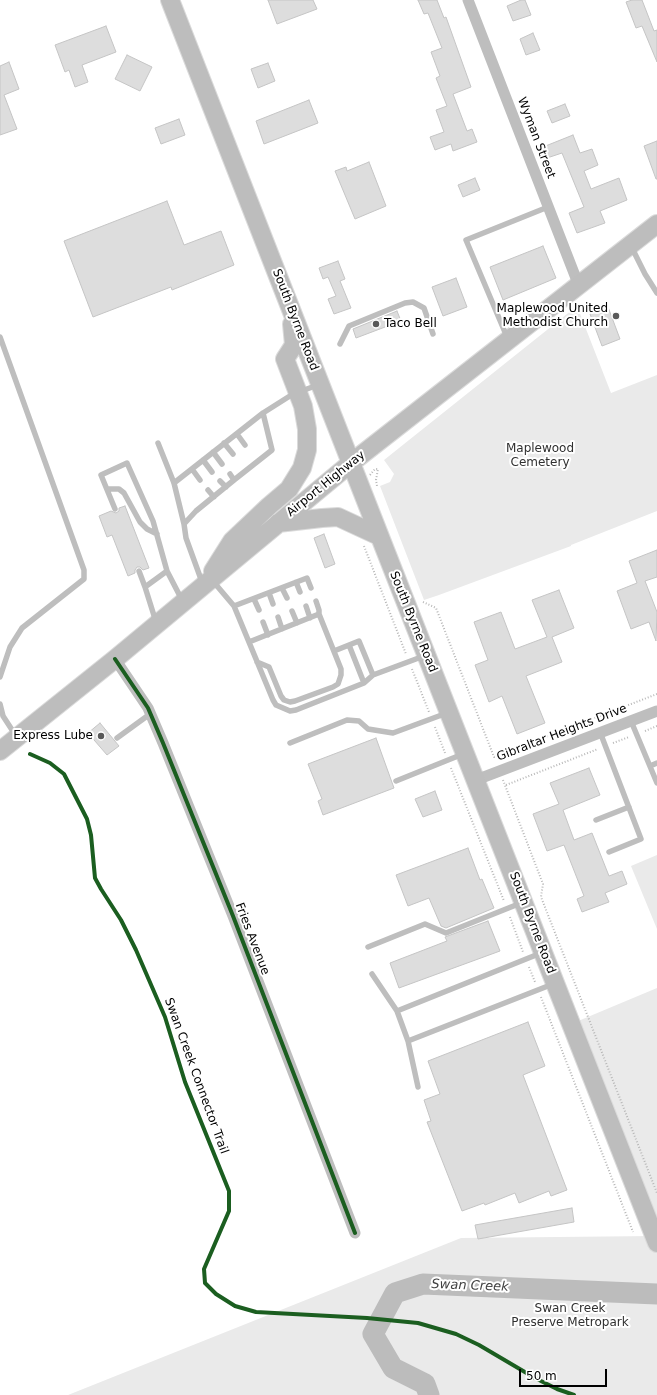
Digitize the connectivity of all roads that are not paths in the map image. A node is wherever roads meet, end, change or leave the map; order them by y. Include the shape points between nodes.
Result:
1 (170, 0) edge
2 (468, 0) edge
3 (548, 207) junction
4 (657, 224) edge
5 (630, 245) junction
6 (579, 286) junction
7 (657, 293) edge
8 (291, 311) junction
9 (433, 334) dead end
10 (0, 337) edge
11 (508, 341) junction
12 (340, 344) dead end
13 (320, 384) junction
14 (298, 393) junction
15 (263, 413) junction
16 (236, 434) junction
17 (158, 443) dead end
18 (224, 443) junction
19 (245, 445) dead end
20 (213, 452) junction
21 (233, 454) dead end
22 (253, 455) dead end
23 (203, 460) junction
24 (257, 461) junction
25 (222, 464) dead end
26 (241, 464) dead end
27 (351, 464) junction
28 (192, 469) junction
29 (246, 470) junction
30 (212, 472) dead end
31 (230, 474) dead end
32 (200, 480) dead end
33 (234, 480) junction
34 (220, 481) dead end
35 (174, 483) junction
36 (226, 487) junction
37 (107, 488) junction
38 (208, 490) dead end
39 (214, 497) junction
40 (115, 510) dead end
41 (184, 524) junction
42 (278, 524) junction
43 (157, 534) junction
44 (379, 536) junction
45 (139, 571) dead end
46 (167, 571) junction
47 (208, 582) junction
48 (296, 582) junction
49 (145, 587) junction
50 (282, 588) junction
51 (311, 588) dead end
52 (300, 592) dead end
53 (269, 593) junction
54 (287, 598) dead end
55 (254, 599) junction
56 (316, 601) dead end
57 (183, 602) junction
58 (273, 604) dead end
59 (234, 606) junction
60 (306, 606) dead end
61 (259, 610) dead end
62 (292, 611) dead end
63 (319, 614) junction
64 (278, 617) dead end
65 (310, 618) junction
66 (263, 622) dead end
67 (297, 623) junction
68 (157, 624) junction
69 (282, 629) junction
70 (268, 635) junction
71 (249, 642) junction
72 (349, 645) junction
73 (334, 652) junction
74 (426, 655) junction
75 (115, 659) junction
76 (257, 662) junction
77 (373, 675) junction
78 (0, 677) edge
79 (364, 683) junction
80 (0, 704) edge
81 (657, 711) edge
82 (449, 712) junction
83 (150, 714) junction
84 (631, 721) junction
85 (600, 732) junction
86 (17, 738) junction
87 (118, 738) dead end
88 (290, 743) dead end
89 (0, 751) edge
90 (465, 753) junction
91 (657, 763) edge
92 (650, 766) junction
93 (476, 780) junction
94 (396, 781) dead end
95 (657, 783) edge
96 (629, 806) junction
97 (596, 820) dead end
98 (609, 852) dead end
99 (523, 902) junction
100 (368, 947) dead end
101 (543, 953) junction
102 (372, 974) dead end
103 (555, 983) junction
104 (397, 1011) junction
105 (408, 1042) junction
106 (418, 1087) dead end
107 (355, 1233) dead end
108 (656, 1239) edge

1 - 8 main road, South Byrne Road
2 - 3 street, Wyman Street
3 - 6 street, Wyman Street
3 - 11 lane via 466,240
4 - 5 main road, Airport Highway
5 - 6 main road, Airport Highway
5 - 7 lane
6 - 11 main road, Airport Highway
8 - 13 main road, South Byrne Road
8 - 14 main road via 294,345 285,359
9 - 12 lane via 424,308 413,302 349,326
10 - 78 lane via 84,570 84,579 22,628 10,647
11 - 27 main road, Airport Highway
13 - 14 lane
13 - 27 main road, South Byrne Road
14 - 15 lane
14 - 47 main road via 307,429 307,450 302,468 289,489 232,541
15 - 16 lane
15 - 24 lane via 272,450
16 - 18 lane
16 - 19 lane
17 - 35 lane
18 - 20 lane
18 - 21 lane
20 - 23 lane
20 - 25 lane
22 - 24 lane
23 - 28 lane
23 - 30 lane
24 - 29 lane
26 - 29 lane
27 - 42 main road, Airport Highway
27 - 44 main road, South Byrne Road via 368,487
28 - 32 lane
28 - 35 lane
29 - 33 lane
31 - 33 lane
33 - 36 lane
34 - 36 lane
35 - 41 lane
36 - 39 lane
37 - 40 lane
37 - 43 lane via 119,489 124,493 140,522
37 - 43 lane via 102,475 127,463
38 - 39 lane
39 - 41 lane
41 - 47 lane via 186,538
42 - 44 main road via 338,517
42 - 47 main road, Airport Highway
43 - 46 lane
44 - 74 main road, South Byrne Road
45 - 49 lane
46 - 49 lane
46 - 57 lane
47 - 57 main road, Airport Highway
47 - 59 lane
48 - 50 lane
48 - 51 lane via 307,578
48 - 52 lane
49 - 68 lane
50 - 53 lane
50 - 54 lane
53 - 55 lane
53 - 58 lane
55 - 59 lane
55 - 61 lane
56 - 63 lane
57 - 68 main road, Airport Highway
59 - 71 lane
60 - 65 lane
62 - 67 lane
63 - 65 lane
63 - 73 lane
64 - 69 lane
65 - 67 lane
66 - 70 lane
67 - 69 lane
68 - 75 main road, Airport Highway
69 - 70 lane
70 - 71 lane
71 - 76 lane
72 - 73 lane
72 - 77 lane via 359,641
72 - 79 lane
73 - 76 lane via 341,670 338,684 295,702 284,700 269,667
74 - 77 lane
74 - 82 main road, South Byrne Road
75 - 83 street, Fries Avenue
75 - 86 main road, Airport Highway
76 - 79 lane via 276,705 290,711
77 - 79 lane
80 - 86 lane
81 - 84 street, Gibraltar Heights Drive
82 - 88 lane via 393,733 368,729 359,721 347,720
82 - 90 main road, South Byrne Road
83 - 87 lane
83 - 107 street, Fries Avenue via 233,916
84 - 85 street, Gibraltar Heights Drive
84 - 92 lane
85 - 93 street, Gibraltar Heights Drive
85 - 96 lane
86 - 89 main road, Airport Highway
90 - 93 main road, South Byrne Road
90 - 94 lane
91 - 92 lane
92 - 95 lane
93 - 99 main road, South Byrne Road
96 - 97 lane
96 - 98 lane via 641,839
99 - 100 lane via 446,933 425,924
99 - 101 main road, South Byrne Road
101 - 103 main road, South Byrne Road
101 - 104 lane
102 - 104 lane
103 - 105 lane
103 - 108 main road, South Byrne Road
104 - 105 lane
105 - 106 lane

